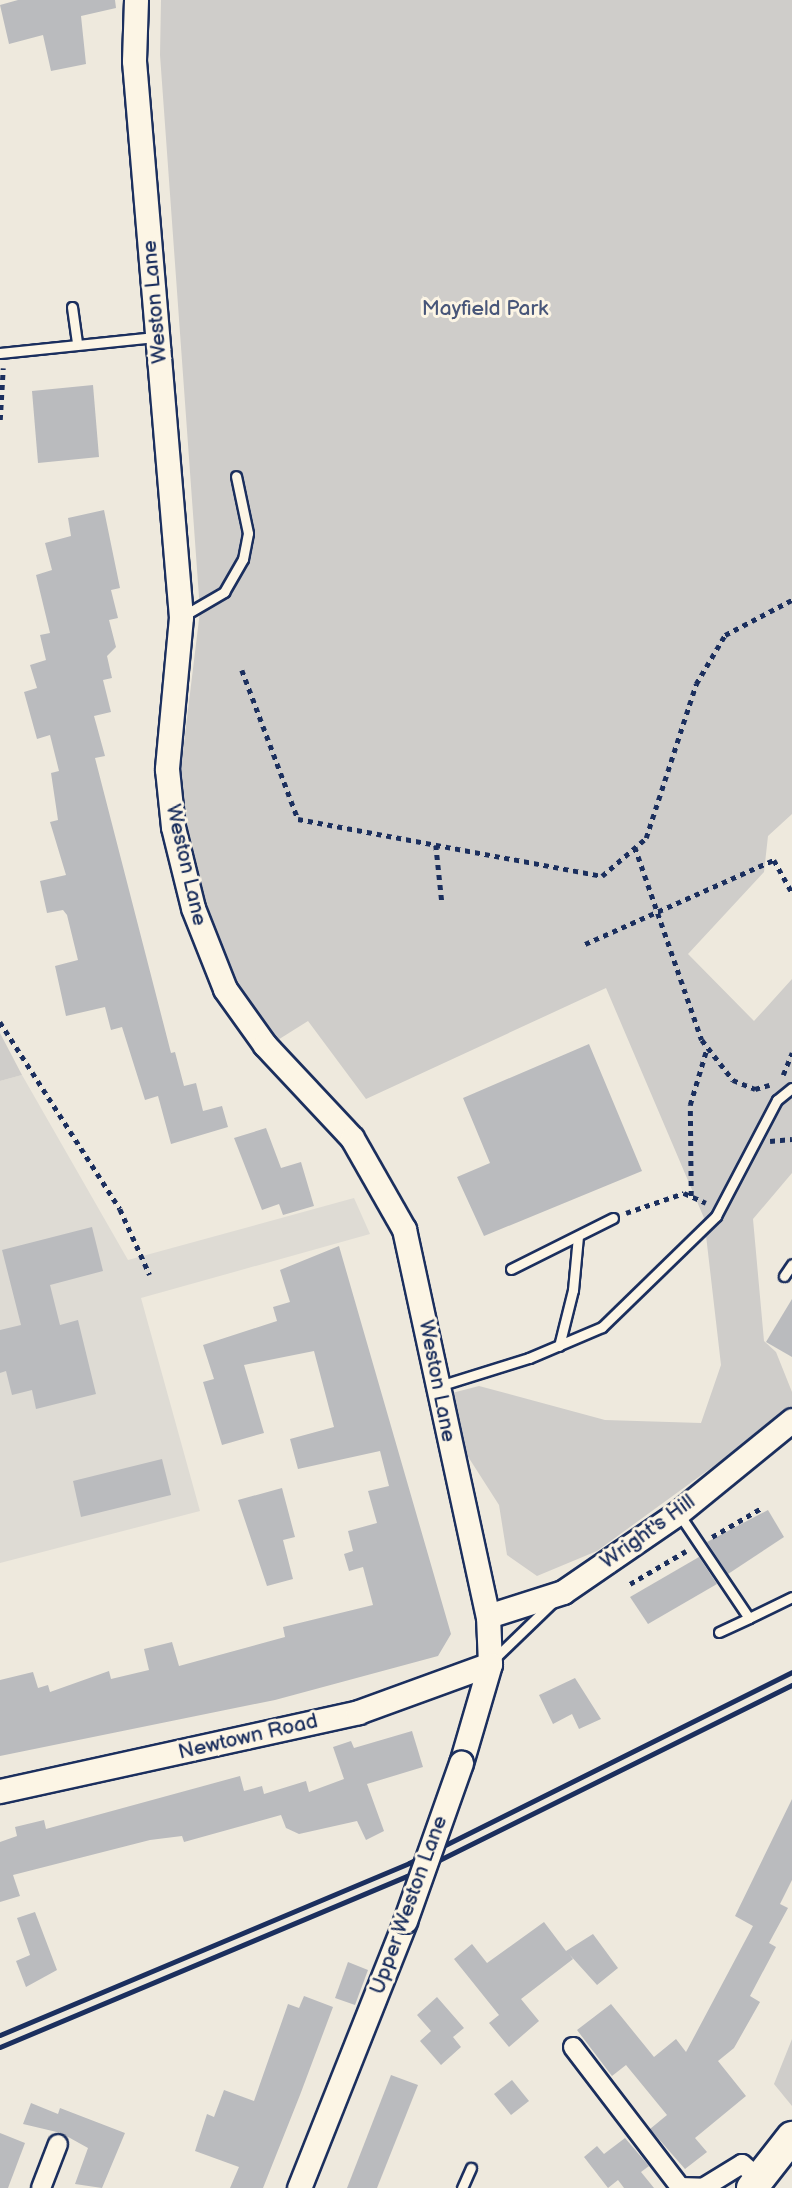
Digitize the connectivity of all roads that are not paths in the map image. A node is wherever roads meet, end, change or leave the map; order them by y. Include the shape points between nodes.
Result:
1 (136, 0) edge
2 (72, 307) dead end
3 (158, 337) junction
4 (78, 344) junction
5 (2, 353) edge
6 (236, 476) dead end
7 (181, 617) junction
8 (792, 1088) edge
9 (613, 1218) road end
10 (578, 1236) junction
11 (792, 1264) edge
12 (511, 1269) dead end
13 (784, 1276) dead end
14 (559, 1346) junction
15 (437, 1386) junction
16 (792, 1420) edge
17 (678, 1513) junction
18 (563, 1592) junction
19 (792, 1597) edge
20 (488, 1616) junction
21 (749, 1618) junction
22 (719, 1632) dead end
23 (490, 1664) junction
24 (0, 1791) edge
25 (573, 2047) dead end
26 (792, 2137) edge
27 (58, 2144) dead end
28 (471, 2168) dead end
29 (757, 2184) edge
30 (41, 2188) edge
31 (299, 2188) edge
32 (462, 2188) edge

1 - 3 street, Weston Lane via 134,61
2 - 4 lane
3 - 4 lane
3 - 7 street, Weston Lane
4 - 5 lane
6 - 7 lane via 248,533 243,559 224,592
7 - 15 street, Weston Lane via 167,769 173,827 199,929 225,989 247,1023 352,1138 395,1208 411,1254
8 - 14 lane via 777,1100 720,1209 602,1327
9 - 10 lane
10 - 12 lane
10 - 14 lane via 573,1290
11 - 13 lane
14 - 15 lane
15 - 20 street, Weston Lane
16 - 17 street, Wright's Hill
17 - 18 street, Wright's Hill
17 - 21 lane
18 - 20 street, Wright's Hill
18 - 23 lane
19 - 21 lane
20 - 23 street, Upper Weston Lane
21 - 22 lane
23 - 24 street, Newtown Road via 358,1712
23 - 31 street, Upper Weston Lane, bridge via 461,1763 405,1921
25 - 29 street via 680,2187 704,2188 742,2164
26 - 29 main road
27 - 30 street
28 - 32 lane

